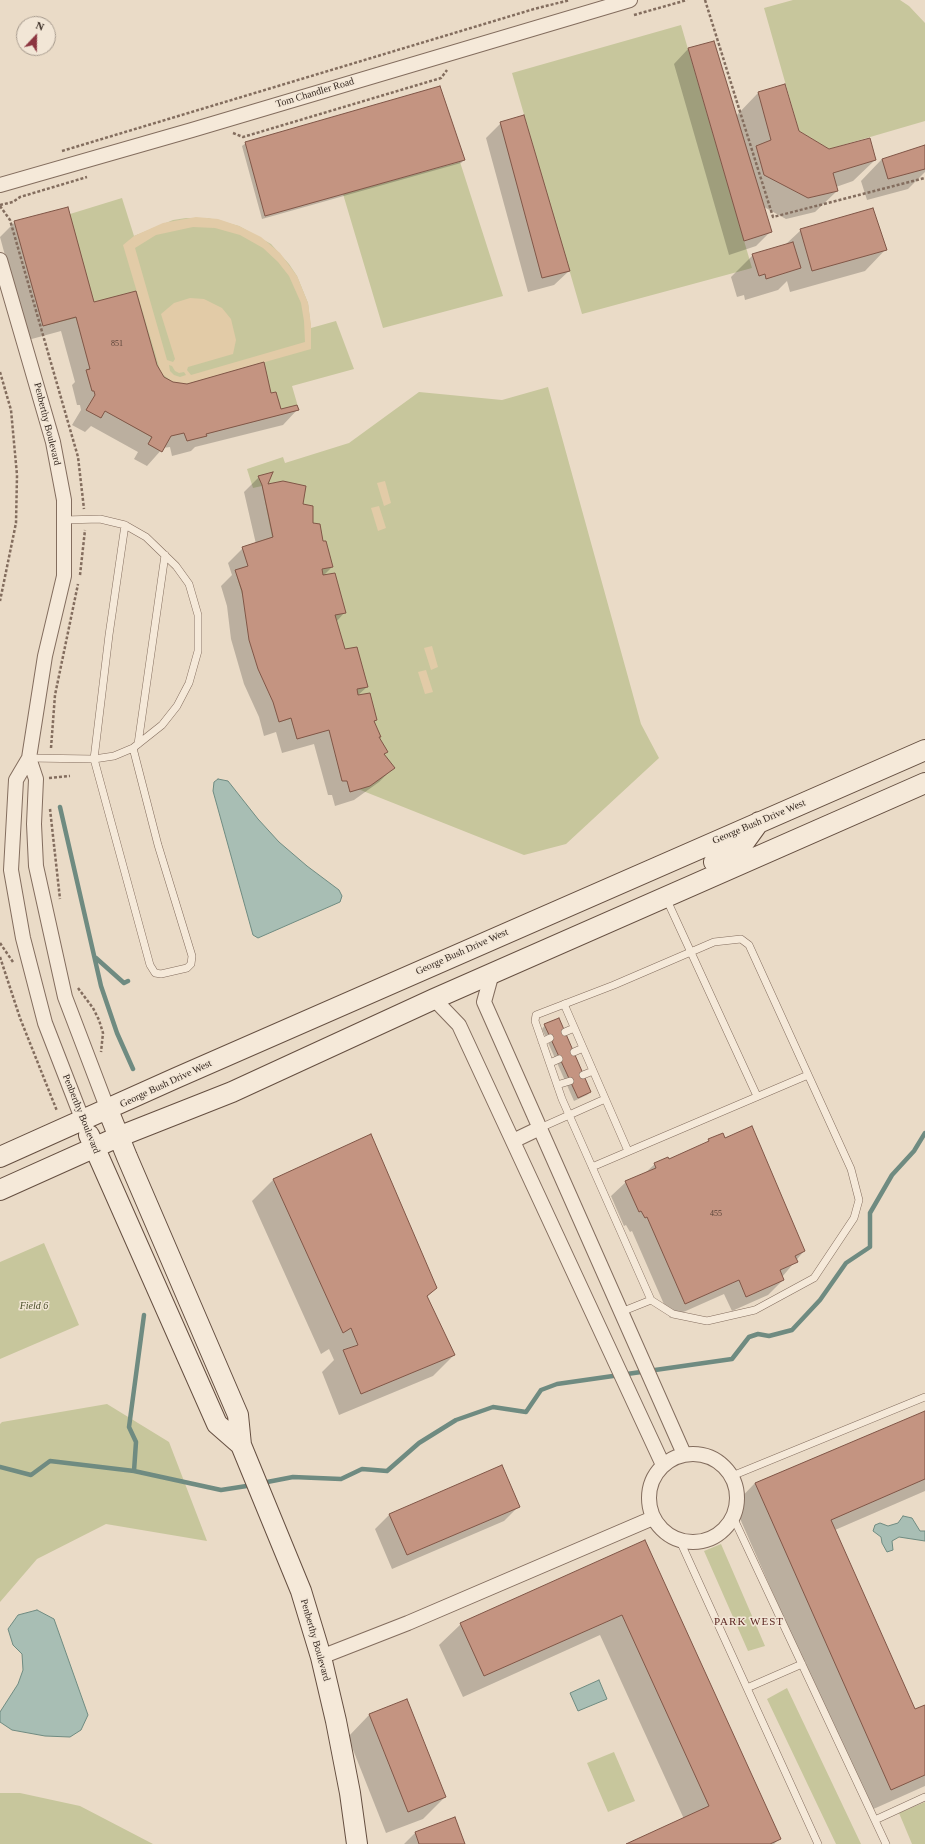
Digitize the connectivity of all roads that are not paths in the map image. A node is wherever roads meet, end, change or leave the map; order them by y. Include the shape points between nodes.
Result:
1 (630, 0) edge
2 (0, 185) edge
3 (0, 260) edge
4 (64, 520) junction
5 (125, 525) junction
6 (165, 555) junction
7 (136, 746) junction
8 (925, 750) edge
9 (29, 758) junction
10 (94, 759) junction
11 (925, 783) edge
12 (759, 822) junction
13 (666, 897) junction
14 (691, 952) junction
15 (492, 973) junction
16 (434, 999) junction
17 (564, 1004) junction
18 (574, 1028) junction
19 (565, 1032) dead end
20 (550, 1038) dead end
21 (542, 1042) junction
22 (583, 1048) junction
23 (574, 1052) dead end
24 (559, 1059) dead end
25 (550, 1063) junction
26 (593, 1071) junction
27 (808, 1074) junction
28 (583, 1075) dead end
29 (570, 1081) dead end
30 (557, 1085) junction
31 (757, 1096) junction
32 (605, 1100) junction
33 (108, 1110) junction
34 (569, 1115) junction
35 (83, 1121) junction
36 (540, 1128) junction
37 (118, 1137) junction
38 (513, 1141) junction
39 (95, 1148) junction
40 (628, 1151) junction
41 (0, 1157) edge
42 (592, 1167) junction
43 (0, 1190) edge
44 (651, 1300) junction
45 (621, 1312) junction
46 (925, 1396) edge
47 (241, 1445) junction
48 (684, 1454) junction
49 (663, 1464) junction
50 (732, 1476) junction
51 (733, 1517) junction
52 (653, 1518) junction
53 (680, 1541) junction
54 (321, 1657) junction
55 (802, 1664) junction
56 (747, 1688) junction
57 (925, 1797) edge
58 (874, 1820) junction
59 (357, 1844) edge
60 (817, 1844) edge
61 (886, 1844) edge

1 - 2 street, Tom Chandler Road
3 - 4 street, Penberthy Boulevard via 54,442 64,500
4 - 5 lane via 100,519
4 - 9 street, Penberthy Boulevard via 64,576 45,656
5 - 6 lane via 146,537
5 - 10 lane
6 - 7 lane
6 - 7 lane via 190,584 198,615 198,651 189,683 177,706 162,725
7 - 10 lane via 114,756
7 - 10 lane via 158,845 192,956 191,964 184,969 159,974 153,971 150,965
8 - 12 main road, George Bush Drive West
9 - 10 lane
9 - 33 street, Penberthy Boulevard via 36,779 36,866 65,997
9 - 35 street, Penberthy Boulevard via 16,780 12,870 22,938 45,1023
11 - 13 main road
12 - 13 main road via 738,851 666,884 663,887
12 - 33 main road, George Bush Drive West
13 - 14 lane
13 - 15 main road
14 - 17 lane
14 - 27 lane via 714,942 728,940 741,939 749,945
14 - 31 lane
15 - 16 main road
15 - 36 street via 484,1002
16 - 37 main road via 232,1092
16 - 38 street via 459,1025
17 - 18 lane
17 - 21 lane via 536,1015 535,1020
18 - 19 lane
18 - 22 lane
20 - 21 lane
21 - 25 lane
22 - 23 lane
22 - 26 lane
24 - 25 lane
25 - 30 lane
26 - 28 lane
26 - 32 lane
27 - 31 lane
27 - 44 lane via 851,1169 859,1200 854,1218 814,1278 755,1310 707,1321 673,1314
29 - 30 lane
30 - 34 lane
31 - 40 lane
32 - 34 lane
32 - 40 lane
33 - 35 main road, George Bush Drive West
33 - 37 main road, Penberthy Boulevard
34 - 36 lane
34 - 42 lane
35 - 39 main road, Penberthy Boulevard
35 - 41 main road, George Bush Drive West
36 - 38 street
36 - 45 street
37 - 39 main road
37 - 47 main road, Penberthy Boulevard via 238,1415
38 - 49 street
39 - 43 main road
39 - 47 main road, Penberthy Boulevard via 217,1424
40 - 42 lane
42 - 44 lane
44 - 45 lane
45 - 48 street
46 - 50 lane
47 - 54 main road, Penberthy Boulevard via 301,1591
48 - 49 street
48 - 50 street via 702,1454 719,1462
49 - 52 street via 648,1490 648,1504
50 - 51 street via 737,1496
51 - 53 street via 724,1530 711,1539 696,1542
51 - 55 lane
52 - 53 street via 669,1536
52 - 54 street via 408,1623
53 - 56 lane
54 - 59 main road, Penberthy Boulevard via 350,1793
55 - 56 lane
55 - 58 lane
56 - 60 lane
57 - 58 lane
58 - 61 lane

